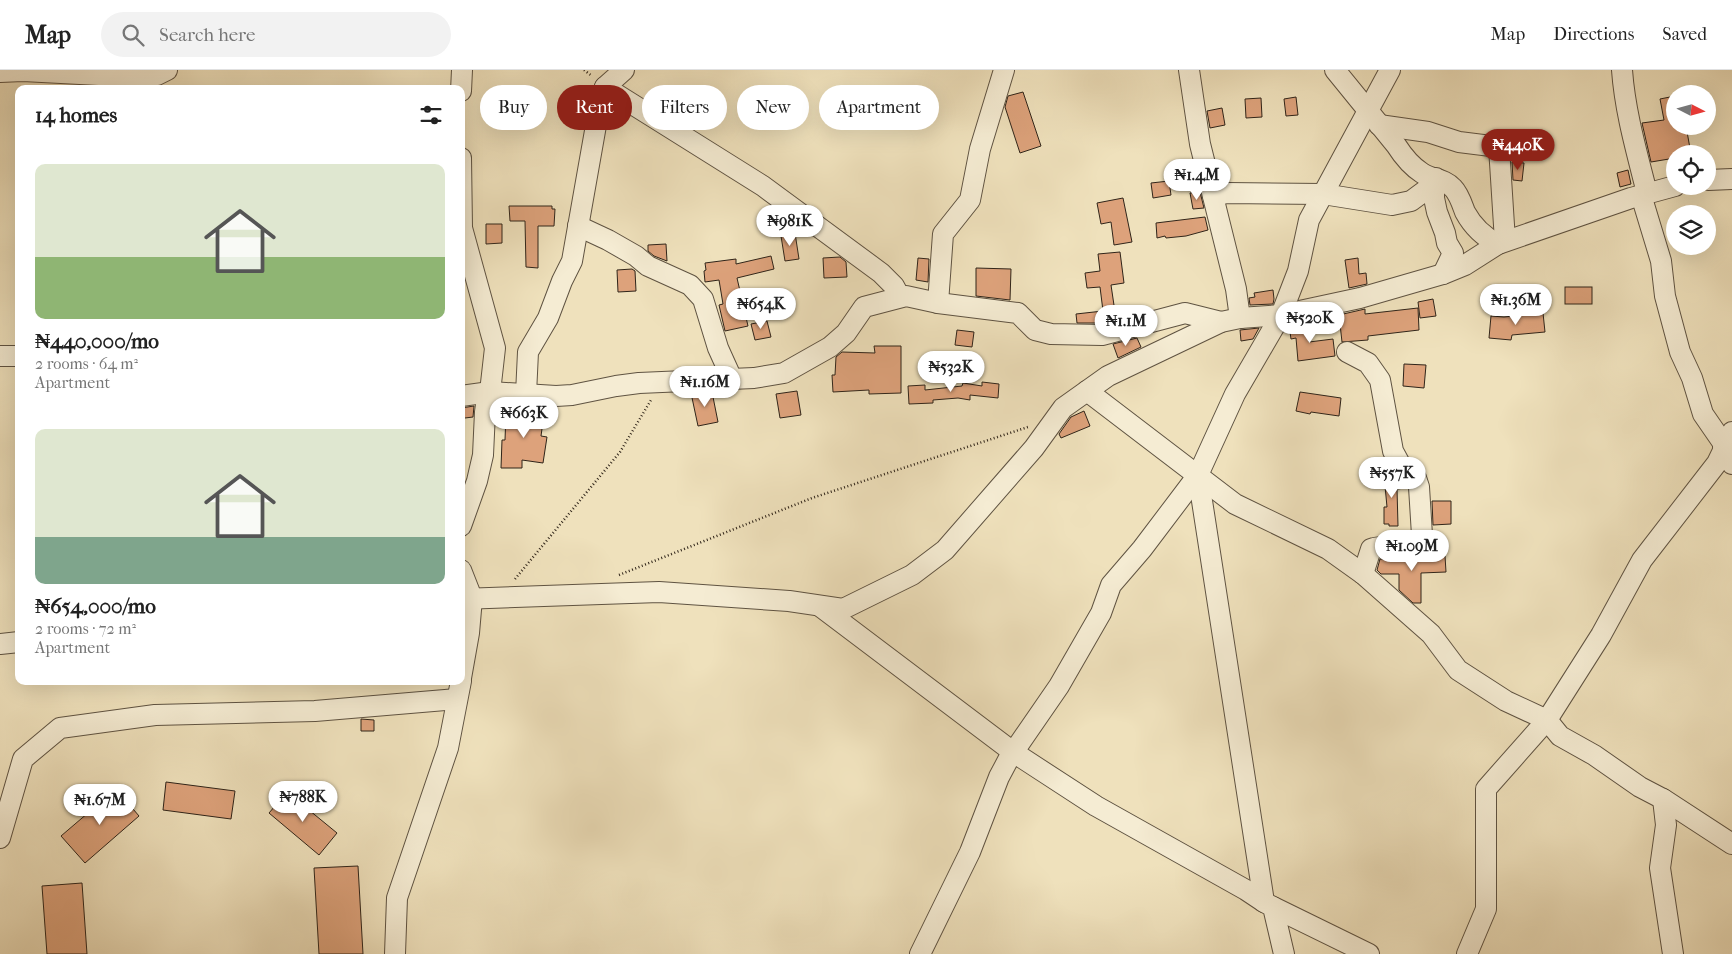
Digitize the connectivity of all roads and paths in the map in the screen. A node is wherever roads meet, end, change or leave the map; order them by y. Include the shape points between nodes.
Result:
1 (167, 70) edge
2 (462, 70) edge
3 (624, 70) edge
4 (1004, 70) edge
5 (1189, 70) edge
6 (1335, 70) edge
7 (1390, 70) edge
8 (1622, 70) edge
9 (0, 72) edge
10 (69, 72) edge
11 (461, 85) edge
12 (606, 85) edge
13 (632, 103) edge
14 (1373, 118) junction
15 (595, 130) edge
16 (1732, 179) edge
17 (1716, 180) edge
18 (1435, 181) junction
19 (1666, 188) edge
20 (1323, 194) junction
21 (1644, 194) junction
22 (1213, 196) junction
23 (578, 226) junction
24 (465, 239) edge
25 (1502, 242) junction
26 (1443, 274) junction
27 (900, 297) junction
28 (938, 303) junction
29 (1282, 316) junction
30 (1231, 320) junction
31 (1347, 352) dead end
32 (0, 356) edge
33 (15, 356) edge
34 (732, 379) junction
35 (662, 382) junction
36 (1087, 391) junction
37 (490, 392) junction
38 (526, 394) junction
39 (465, 395) edge
40 (1055, 418) junction
41 (1729, 448) edge
42 (1198, 475) junction
43 (465, 515) edge
44 (1362, 574) junction
45 (618, 576) dead end
46 (501, 597) junction
47 (467, 598) edge
48 (819, 606) junction
49 (15, 642) edge
50 (0, 644) edge
51 (465, 657) edge
52 (460, 686) edge
53 (1547, 720) junction
54 (1013, 752) junction
55 (1663, 798) junction
56 (0, 838) edge
57 (1732, 844) edge
58 (1268, 904) junction
59 (395, 954) edge
60 (920, 954) edge
61 (1284, 954) edge
62 (1369, 954) edge
63 (1467, 954) edge
64 (1673, 954) edge

1 - 10 street via 140,79
2 - 11 street
3 - 12 street
4 - 28 street via 980,149 970,200 943,234
5 - 22 street via 1200,144
6 - 14 street
7 - 14 street
8 - 21 street
9 - 10 street
13 - 27 street via 763,186 881,273
14 - 18 street via 1404,158
14 - 20 street
14 - 25 street via 1459,142 1499,147
15 - 23 street
16 - 17 street
18 - 20 street via 1407,203 1392,205
18 - 25 street via 1443,180 1454,189 1473,224 1492,241
18 - 26 street via 1437,212 1447,244 1454,253
19 - 21 street
20 - 22 street via 1228,193
20 - 29 street via 1309,220 1298,271
21 - 25 street
21 - 41 street via 1661,261 1664,296 1680,352 1703,414
22 - 30 street via 1236,289
23 - 34 street via 608,240 648,266 690,285 702,299
23 - 38 street via 572,262 548,318 528,352
24 - 37 street via 495,348
25 - 26 street via 1465,265
26 - 29 street
27 - 28 street
27 - 34 street via 864,307 846,333 784,374
28 - 30 street via 1018,313 1035,330 1051,334 1102,335 1185,313
29 - 30 street
29 - 42 street via 1235,394
30 - 36 street via 1108,376
31 - 44 street via 1368,363 1380,380 1393,451 1400,464 1416,478 1422,536 1419,541 1371,549
32 - 33 street
34 - 35 street
35 - 38 street via 616,386 572,395
35 - 46 path via 620,452
36 - 40 street
36 - 42 street
37 - 38 street
37 - 39 street
37 - 43 street via 478,481
40 - 45 path via 812,498
40 - 48 street via 1034,448 945,550 912,575 843,610
41 - 53 street via 1642,560 1601,636
42 - 44 street via 1235,504 1328,549
42 - 54 street via 1111,584 1101,613 1059,686
42 - 58 street
44 - 53 street via 1431,634 1458,670 1506,701
46 - 47 street
46 - 48 street via 659,592
47 - 51 street via 469,633
48 - 54 street
49 - 50 street
52 - 56 street via 315,711 154,714 60,728 23,758
52 - 59 street via 448,748 397,898
53 - 55 street via 1560,736
53 - 63 street via 1486,789 1486,909
54 - 58 street via 1096,806
54 - 60 street via 1003,768 970,852
55 - 57 street
55 - 64 street via 1666,825 1660,868
58 - 61 street
58 - 62 street

